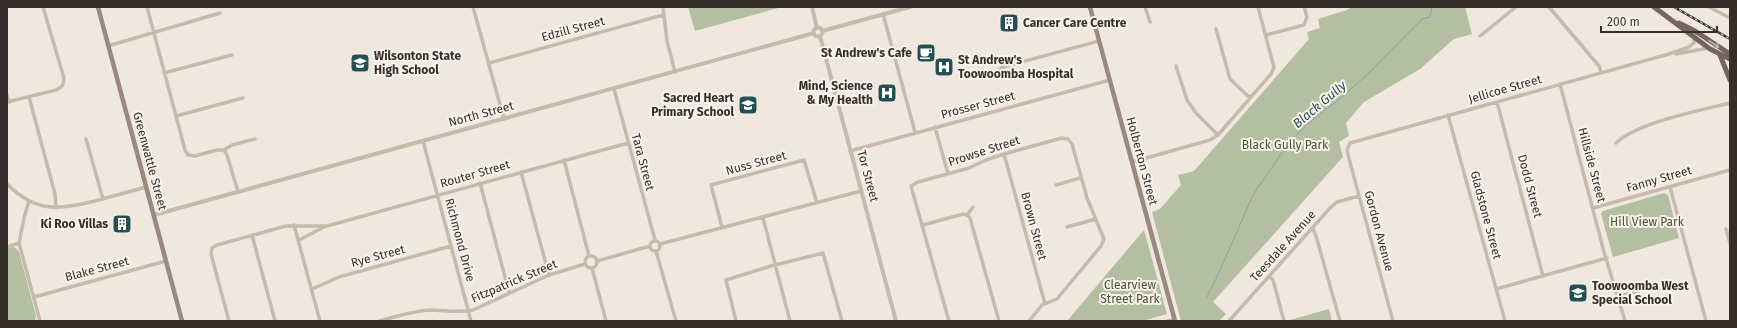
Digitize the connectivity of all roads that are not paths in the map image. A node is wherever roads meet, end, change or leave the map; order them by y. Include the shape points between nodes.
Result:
1 (43, 7) edge
2 (98, 7) edge
3 (146, 7) edge
4 (472, 7) edge
5 (663, 7) edge
6 (812, 7) edge
7 (910, 7) edge
8 (1090, 7) edge
9 (1146, 7) edge
10 (1258, 7) edge
11 (1304, 7) edge
12 (1516, 7) edge
13 (1549, 7) edge
14 (1654, 7) edge
15 (1709, 7) edge
16 (220, 13) dead end
17 (883, 14) junction
18 (663, 15) junction
19 (1730, 18) edge
20 (1674, 21) junction
21 (1150, 22) dead end
22 (817, 28) junction
23 (1216, 29) dead end
24 (822, 31) junction
25 (153, 32) junction
26 (814, 33) junction
27 (1266, 35) junction
28 (820, 36) junction
29 (1480, 36) dead end
30 (1694, 36) junction
31 (1100, 41) junction
32 (108, 46) junction
33 (1709, 48) junction
34 (1669, 54) junction
35 (1730, 54) edge
36 (232, 55) dead end
37 (1720, 55) junction
38 (1730, 59) edge
39 (489, 63) junction
40 (1176, 66) dead end
41 (675, 72) junction
42 (1602, 72) junction
43 (164, 73) junction
44 (994, 73) dead end
45 (1110, 80) junction
46 (1730, 80) edge
47 (1560, 84) junction
48 (614, 89) junction
49 (7, 95) edge
50 (29, 97) junction
51 (243, 98) dead end
52 (1250, 98) junction
53 (8, 102) edge
54 (1497, 102) junction
55 (1730, 103) edge
56 (1448, 115) junction
57 (176, 116) junction
58 (504, 119) junction
59 (935, 127) junction
60 (916, 132) junction
61 (1218, 135) junction
62 (86, 138) dead end
63 (255, 139) dead end
64 (423, 140) junction
65 (628, 143) junction
66 (1616, 143) dead end
67 (1348, 146) joint
68 (224, 150) junction
69 (850, 151) junction
70 (1004, 154) junction
71 (564, 160) junction
72 (1132, 162) junction
73 (1730, 170) edge
74 (521, 172) junction
75 (948, 174) junction
76 (1080, 178) junction
77 (480, 183) junction
78 (7, 184) edge
79 (1056, 185) dead end
80 (146, 187) junction
81 (1670, 187) junction
82 (861, 191) junction
83 (238, 192) junction
84 (438, 195) junction
85 (1359, 196) junction
86 (103, 199) junction
87 (29, 201) junction
88 (817, 203) junction
89 (973, 207) dead end
90 (56, 208) junction
91 (1593, 208) junction
92 (154, 215) junction
93 (968, 215) junction
94 (763, 218) junction
95 (1096, 219) junction
96 (294, 225) junction
97 (327, 226) junction
98 (923, 226) junction
99 (722, 227) junction
100 (1067, 227) dead end
101 (1313, 228) junction
102 (1726, 229) dead end
103 (252, 235) junction
104 (299, 240) junction
105 (655, 240) junction
106 (20, 243) junction
107 (660, 244) junction
108 (1730, 244) edge
109 (451, 246) junction
110 (650, 246) junction
111 (7, 247) edge
112 (656, 250) junction
113 (590, 256) junction
114 (1607, 258) junction
115 (597, 261) junction
116 (166, 262) junction
117 (585, 264) junction
118 (775, 265) junction
119 (592, 268) junction
120 (549, 275) junction
121 (1543, 276) junction
122 (1270, 277) junction
123 (1657, 286) dead end
124 (312, 289) junction
125 (1496, 289) junction
126 (509, 292) junction
127 (34, 297) junction
128 (1618, 297) junction
129 (1044, 304) junction
130 (469, 311) junction
131 (1175, 320) edge
132 (40, 321) edge
133 (182, 321) edge
134 (229, 321) edge
135 (275, 321) edge
136 (320, 321) edge
137 (379, 321) edge
138 (471, 321) edge
139 (606, 321) edge
140 (676, 321) edge
141 (736, 321) edge
142 (790, 321) edge
143 (842, 321) edge
144 (896, 321) edge
145 (949, 321) edge
146 (999, 321) edge
147 (1029, 321) edge
148 (1168, 321) edge
149 (1229, 321) edge
150 (1284, 321) edge
151 (1340, 321) edge
152 (1393, 321) edge
153 (1505, 321) edge
154 (1624, 321) edge
155 (1706, 321) edge

1 - 50 street via 64,83 61,88
2 - 32 main road, Greenwattle Street
3 - 25 street
4 - 39 street
5 - 18 street
6 - 22 street
7 - 17 street
8 - 31 main road, Holberton Street
9 - 21 street
10 - 27 street
11 - 27 street via 1306,22 1302,26
12 - 29 street
13 - 42 street
14 - 20 main road
15 - 19 street
16 - 25 street
17 - 24 street
17 - 60 street
18 - 39 street, Edzill Street
18 - 41 street
20 - 30 main road
20 -> 35 main road via 1695,31
22 - 24 street
22 - 26 street
23 - 52 street via 1230,78
24 - 28 street
25 - 32 street
25 - 43 street
26 - 28 street
26 - 41 street, North Street
27 - 52 street via 1274,67
28 - 69 street, Tor Street
30 - 33 main road
30 - 34 street, Jellicoe Street via 1694,42 1689,47
31 - 44 street via 1003,67
31 - 45 main road, Holberton Street
32 - 80 main road, Greenwattle Street
33 - 34 street, Jellicoe Street
33 - 37 main road
34 - 42 street, Jellicoe Street
36 - 43 street
37 - 38 main road
37 - 46 main road
39 - 58 street
40 - 61 street via 1187,100
41 - 48 street, North Street
42 - 47 street, Jellicoe Street
43 - 57 street
45 - 59 street, Prosser Street
45 - 72 main road, Holberton Street
47 - 54 street, Jellicoe Street
47 - 91 street, Hillside Street
48 - 58 street, North Street
48 - 65 street, Tara Street
49 - 53 street
50 - 53 street
50 - 90 street via 55,194
51 - 57 street
52 - 61 street
54 - 56 street, Jellicoe Street
54 - 121 street, Dodd Street
55 - 66 street via 1644,126 1628,133
56 - 67 street, Jellicoe Street via 1353,141
56 - 125 street, Gladstone Street
57 - 68 street via 188,155
58 - 64 street, North Street
59 - 60 street, Prosser Street
59 - 75 street
60 - 69 street, Prosser Street
61 - 72 street via 1210,140
62 - 86 street
63 - 68 street
64 - 83 street, North Street
64 - 84 street, Richmond Drive
65 - 71 street, Router Street
65 - 105 street, Tara Street
67 - 85 street, Gordon Avenue via 1346,150
68 - 83 street
69 - 82 street, Tor Street
70 - 75 street, Prowse Street
70 - 76 street, Prowse Street via 1062,138 1068,139 1072,144
70 - 129 street, Brown Street
71 - 74 street, Router Street
71 - 113 street
72 - 131 main road, Holberton Street
73 - 81 street, Fanny Street
74 - 77 street, Router Street
74 - 120 street
75 - 98 street, Prowse Street via 911,186
76 - 79 street
76 - 95 street
77 - 84 street, Router Street
77 - 126 street
78 - 87 street
80 - 86 street
80 - 92 main road, Greenwattle Street
81 - 91 street, Fanny Street
81 - 155 street
82 - 88 street
82 - 144 street, Tor Street
83 - 92 street, North Street
84 - 97 street, Router Street
84 - 109 street, Richmond Drive
85 - 101 street, Teesdale Avenue via 1337,202
85 - 152 street, Gordon Avenue
86 - 90 street
87 - 90 street
87 - 106 street
88 - 94 street
88 - 99 street, Nuss Street via 804,160 711,185
89 - 93 street
91 - 114 street, Hillside Street
92 - 116 main road, Greenwattle Street
93 - 98 street via 963,214
93 - 146 street
94 - 99 street
94 - 118 street
95 - 100 street
95 - 129 street via 1104,239 1101,246 1057,299
96 - 97 street, Router Street
96 - 103 street, Router Street
96 - 104 street
97 - 104 street, Router Street
98 - 145 street
99 - 107 street
101 - 122 street, Teesdale Avenue
101 - 151 street
102 - 108 street
103 - 134 street, Router Street via 212,248 211,254
103 - 135 street
104 - 124 street
105 - 107 street
105 - 110 street
106 - 111 street
106 - 127 street
107 - 112 street
109 - 124 street, Rye Street via 339,277
109 - 130 street, Richmond Drive
110 - 112 street
110 - 115 street
112 - 140 street
113 - 115 street
113 - 117 street via 586,258
114 - 121 street
114 - 128 street, Hillside Street
115 - 119 street
116 - 127 street, Blake Street
116 - 133 main road, Greenwattle Street
117 - 119 street
117 - 120 street, Fitzpatrick Street
118 - 141 street via 726,280
118 - 142 street
118 - 143 street via 823,253
119 - 139 street
120 - 126 street, Fitzpatrick Street
121 - 125 street
122 - 149 street, Teesdale Avenue
122 - 150 street
123 - 128 street
124 - 136 street
125 - 153 street, Gladstone Street
126 - 130 street, Fitzpatrick Street
127 - 132 street
128 - 154 street, Hillside Street
129 - 147 street
130 - 137 street, Fitzpatrick Street via 416,311
130 - 138 street, Richmond Drive
131 - 148 street

